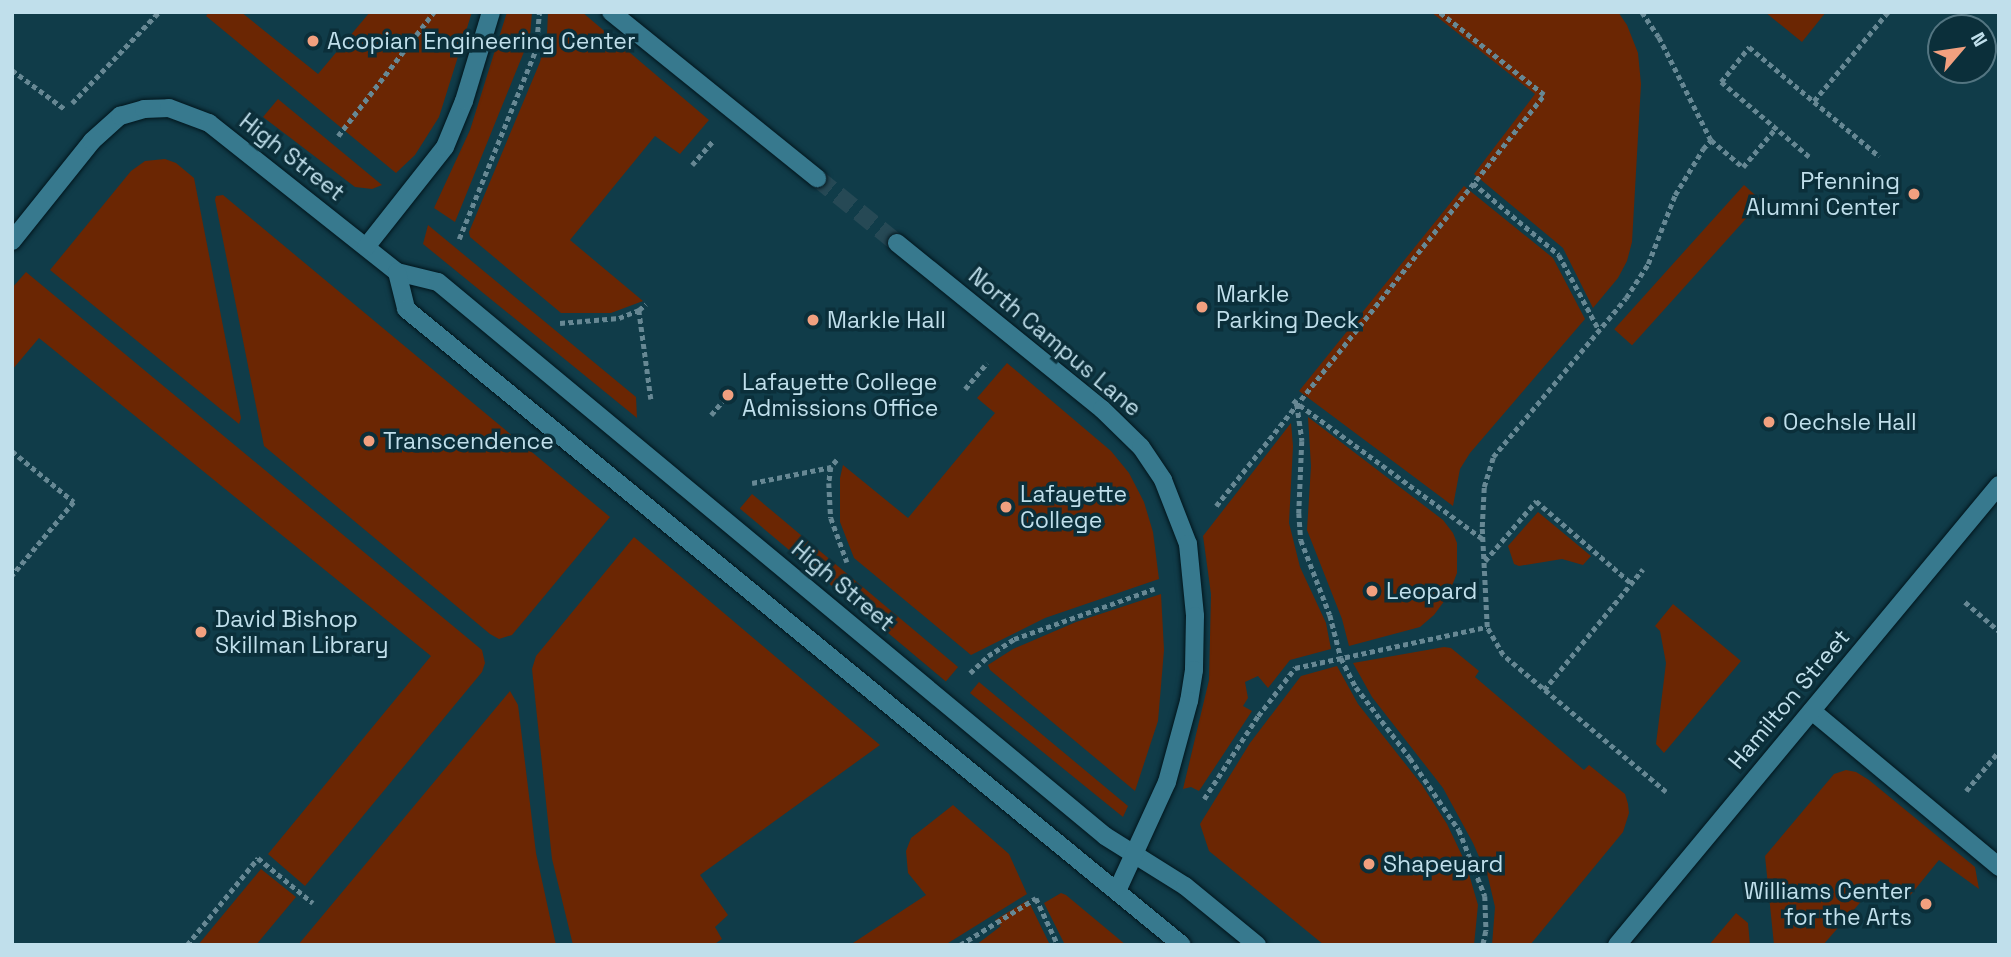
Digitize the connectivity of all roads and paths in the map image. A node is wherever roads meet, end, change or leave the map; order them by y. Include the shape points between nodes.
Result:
1 (159, 12) edge
2 (435, 12) edge
3 (491, 12) edge
4 (539, 12) edge
5 (611, 12) edge
6 (1439, 12) edge
7 (1642, 12) edge
8 (1888, 12) edge
9 (12, 69) edge
10 (18, 75) junction
11 (12, 77) edge
12 (1814, 101) junction
13 (1776, 128) junction
14 (338, 136) dead end
15 (1711, 140) junction
16 (1879, 156) dead end
17 (1809, 157) dead end
18 (817, 178) tunnel mouth
19 (1474, 183) junction
20 (459, 239) dead end
21 (12, 241) edge
22 (897, 243) tunnel mouth
23 (366, 247) junction
24 (397, 272) junction
25 (646, 304) dead end
26 (639, 310) junction
27 (560, 323) dead end
28 (1600, 330) junction
29 (728, 395) dead end
30 (651, 399) dead end
31 (1295, 402) junction
32 (711, 415) dead end
33 (12, 451) edge
34 (837, 460) dead end
35 (831, 467) junction
36 (752, 483) dead end
37 (1999, 485) edge
38 (1208, 516) dead end
39 (1483, 539) junction
40 (847, 562) dead end
41 (1484, 562) junction
42 (1643, 569) dead end
43 (12, 576) edge
44 (1632, 583) junction
45 (1148, 590) dead end
46 (1965, 602) dead end
47 (1487, 627) junction
48 (1999, 631) edge
49 (1341, 658) junction
50 (974, 669) dead end
51 (1544, 690) junction
52 (1812, 711) junction
53 (1999, 751) edge
54 (1666, 792) dead end
55 (1201, 804) dead end
56 (1942, 820) junction
57 (1134, 854) junction
58 (1999, 867) edge
59 (1117, 891) junction
60 (313, 903) dead end
61 (187, 945) edge
62 (960, 945) edge
63 (1058, 945) edge
64 (1182, 945) edge
65 (1257, 945) edge
66 (1483, 945) edge
67 (1617, 945) edge

1 - 10 path via 64,111
2 - 14 path
3 - 23 street via 445,147
4 - 20 path via 536,49
5 - 18 street
6 - 19 path via 1544,95
7 - 15 path
8 - 12 path
9 - 10 path
10 - 11 path
12 - 13 path via 1749,47 1721,82
12 - 16 path
13 - 15 path via 1743,167
13 - 17 path
15 - 28 path via 1675,195 1648,264
19 - 28 path via 1559,255
19 - 31 path
21 - 23 street, High Street via 104,128 120,116 169,108 209,123
22 - 57 street, North Campus Lane via 1102,409 1141,447 1163,480 1178,515 1188,544 1192,579 1194,670 1167,782
23 - 24 street, High Street
24 - 57 street, High Street via 438,282 1105,836
24 - 59 street via 406,309
25 - 26 path
26 - 27 path via 603,321
26 - 30 path
28 - 39 path via 1493,457 1484,487
29 - 32 path
31 - 38 path
31 - 39 path
31 - 49 path via 1302,441 1301,540
33 - 43 path via 74,502
34 - 35 path
35 - 36 path
35 - 40 path via 831,518
37 - 52 street, Hamilton Street
39 - 41 path
41 - 44 path via 1536,501
41 - 47 path
42 - 44 path
44 - 51 path
45 - 50 path via 1037,629 1005,645
46 - 48 path
47 - 49 path
47 - 51 path via 1503,655
49 - 55 path via 1295,668
49 - 66 path via 1356,687 1459,830 1485,896
51 - 54 path
52 - 56 street
52 - 67 street, Hamilton Street
53 - 56 path
56 - 58 street
57 - 59 street, North Campus Lane
57 - 65 street, High Street via 1185,886
59 - 64 street
60 - 61 path via 258,858
62 - 63 path via 1036,898

